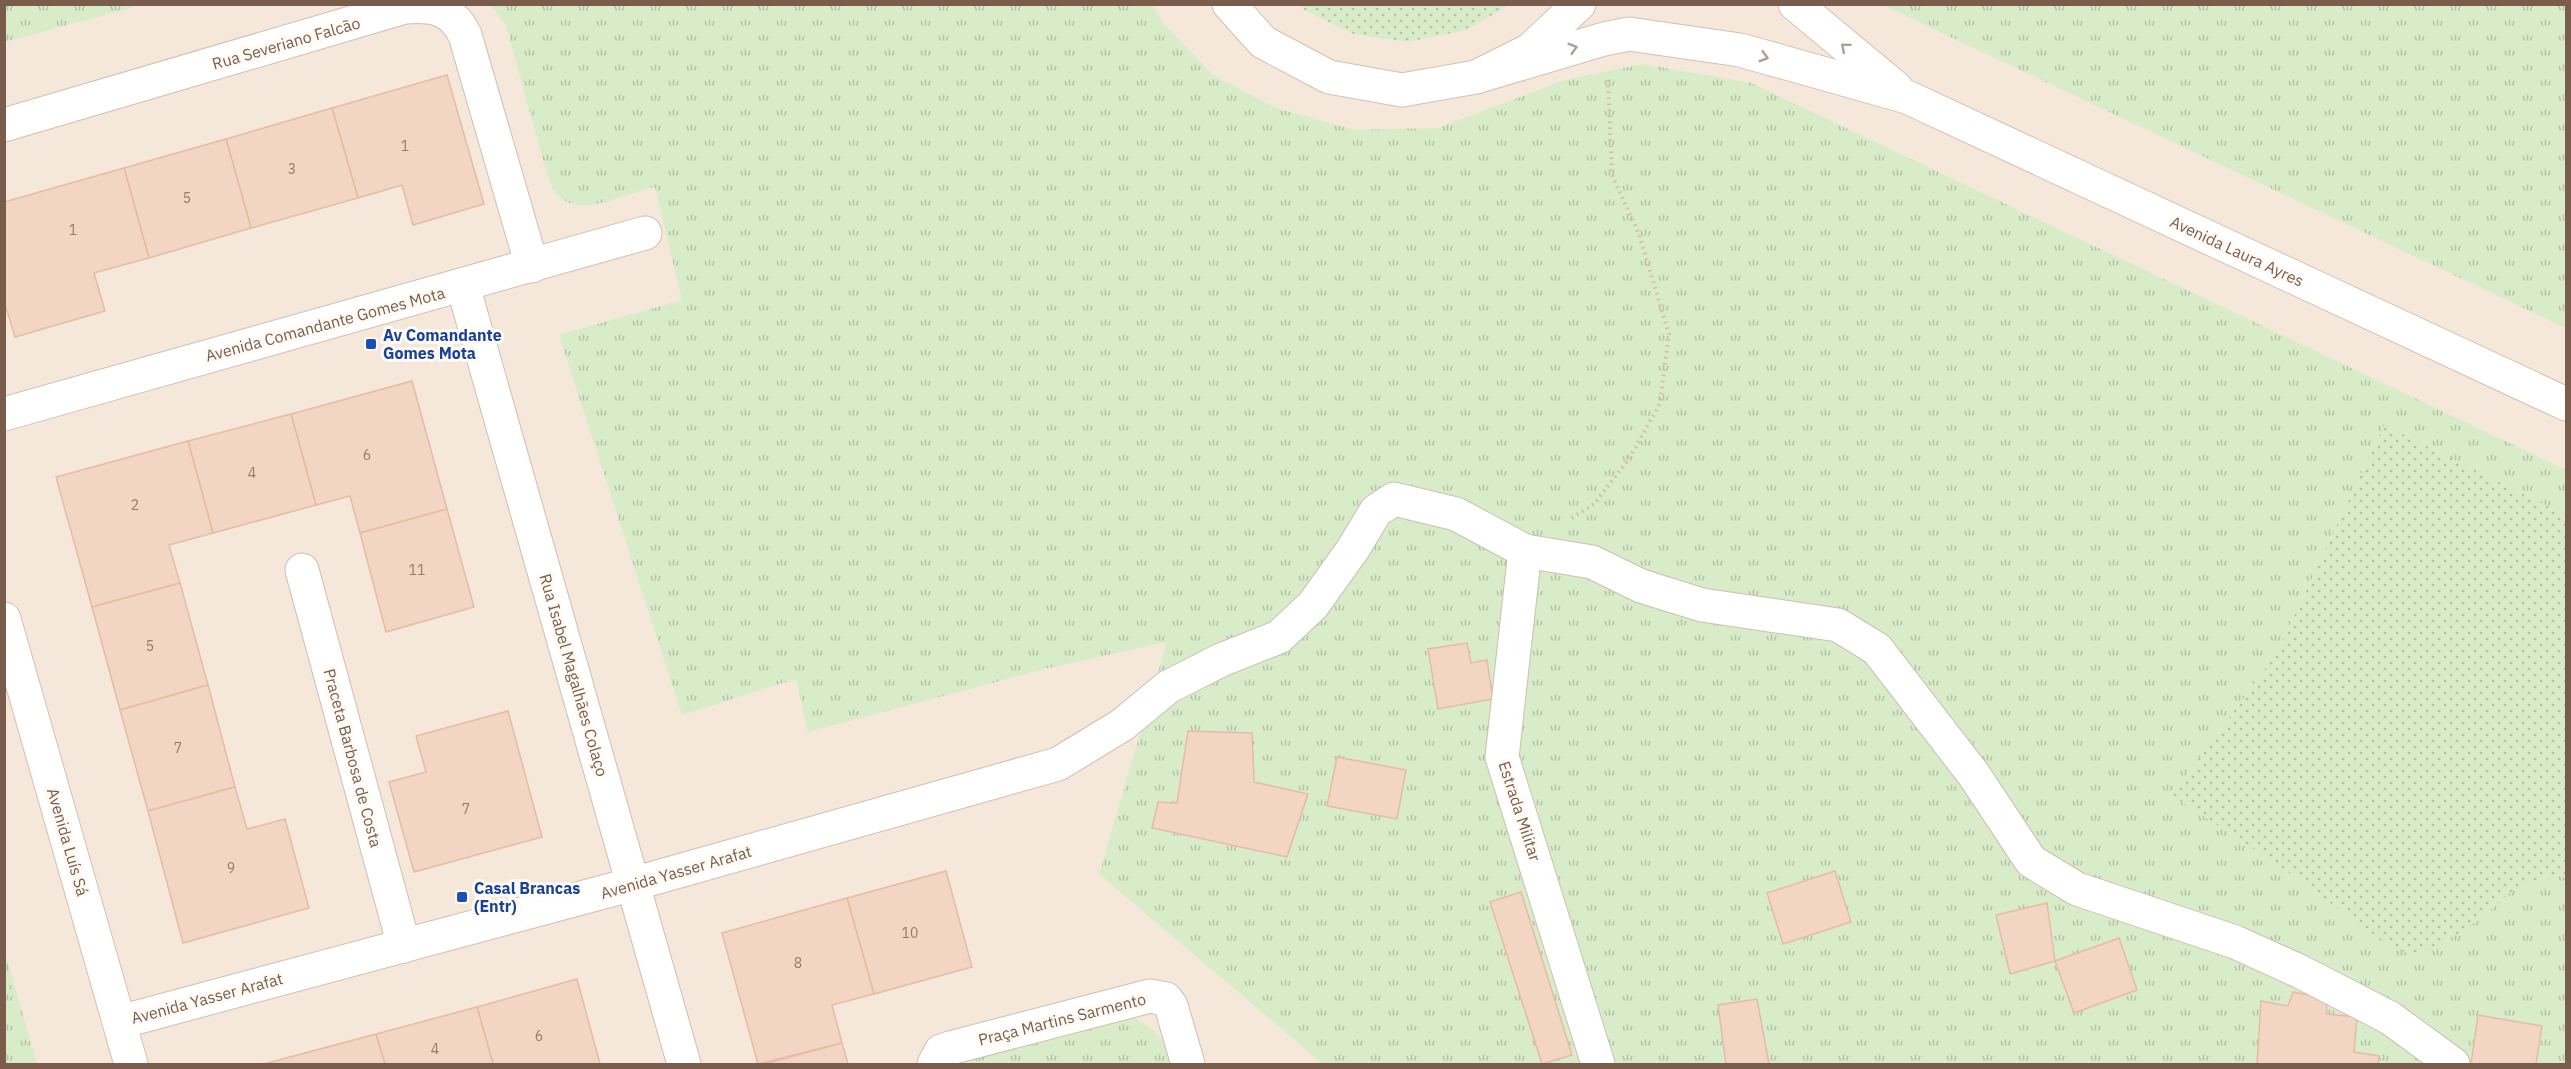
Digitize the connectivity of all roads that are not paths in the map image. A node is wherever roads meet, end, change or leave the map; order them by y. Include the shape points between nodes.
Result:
1 (1229, 4) edge
2 (1578, 4) edge
3 (1795, 4) edge
4 (1476, 77) junction
5 (1906, 97) junction
6 (4, 125) edge
7 (645, 233) dead end
8 (532, 266) junction
9 (463, 286) junction
10 (2566, 404) edge
11 (4, 414) edge
12 (1533, 552) junction
13 (302, 570) dead end
14 (4, 620) edge
15 (633, 884) junction
16 (404, 946) junction
17 (120, 1022) junction
18 (131, 1065) edge
19 (684, 1065) edge
20 (934, 1065) edge
21 (1188, 1065) edge
22 (1598, 1065) edge
23 (2453, 1065) edge

1 - 4 street via 1263,42 1329,77 1402,90
2 - 4 street via 1530,50
5 -> 3 street, Avenida Laura Ayres
4 -> 5 street, Avenida Laura Ayres via 1629,34 1740,50
5 - 10 street, Avenida Laura Ayres
6 - 8 street, Rua Severiano Falcão via 405,7 425,6 444,11 458,20 465,35
7 - 8 street, Avenida Comandante Gomes Mota
8 - 9 street, Avenida Comandante Gomes Mota
9 - 11 street, Avenida Comandante Gomes Mota
9 - 15 street, Rua Isabel Magalhães Colaço
12 - 15 street, Avenida Yasser Arafat via 1456,514 1404,500 1385,503 1313,605 1279,637 1168,687 1122,725 1058,764
12 - 22 street, Estrada Militar via 1502,757
12 - 23 street, Avenida Yasser Arafat via 1592,562 1641,586 1702,605 1838,625 1877,649 1974,775 2031,861 2076,889 2235,942 2301,972 2390,1018
13 - 16 street, Praceta Barbosa de Costa
14 - 17 street, Avenida Luís Sá
15 - 16 street, Avenida Yasser Arafat
15 - 19 street, Rua Isabel Magalhães Colaço
16 - 17 street, Avenida Yasser Arafat
17 - 18 street, Avenida Luís Sá
20 - 21 street, Praça Martins Sarmento via 941,1051 950,1048 1150,996 1166,999 1171,1006

